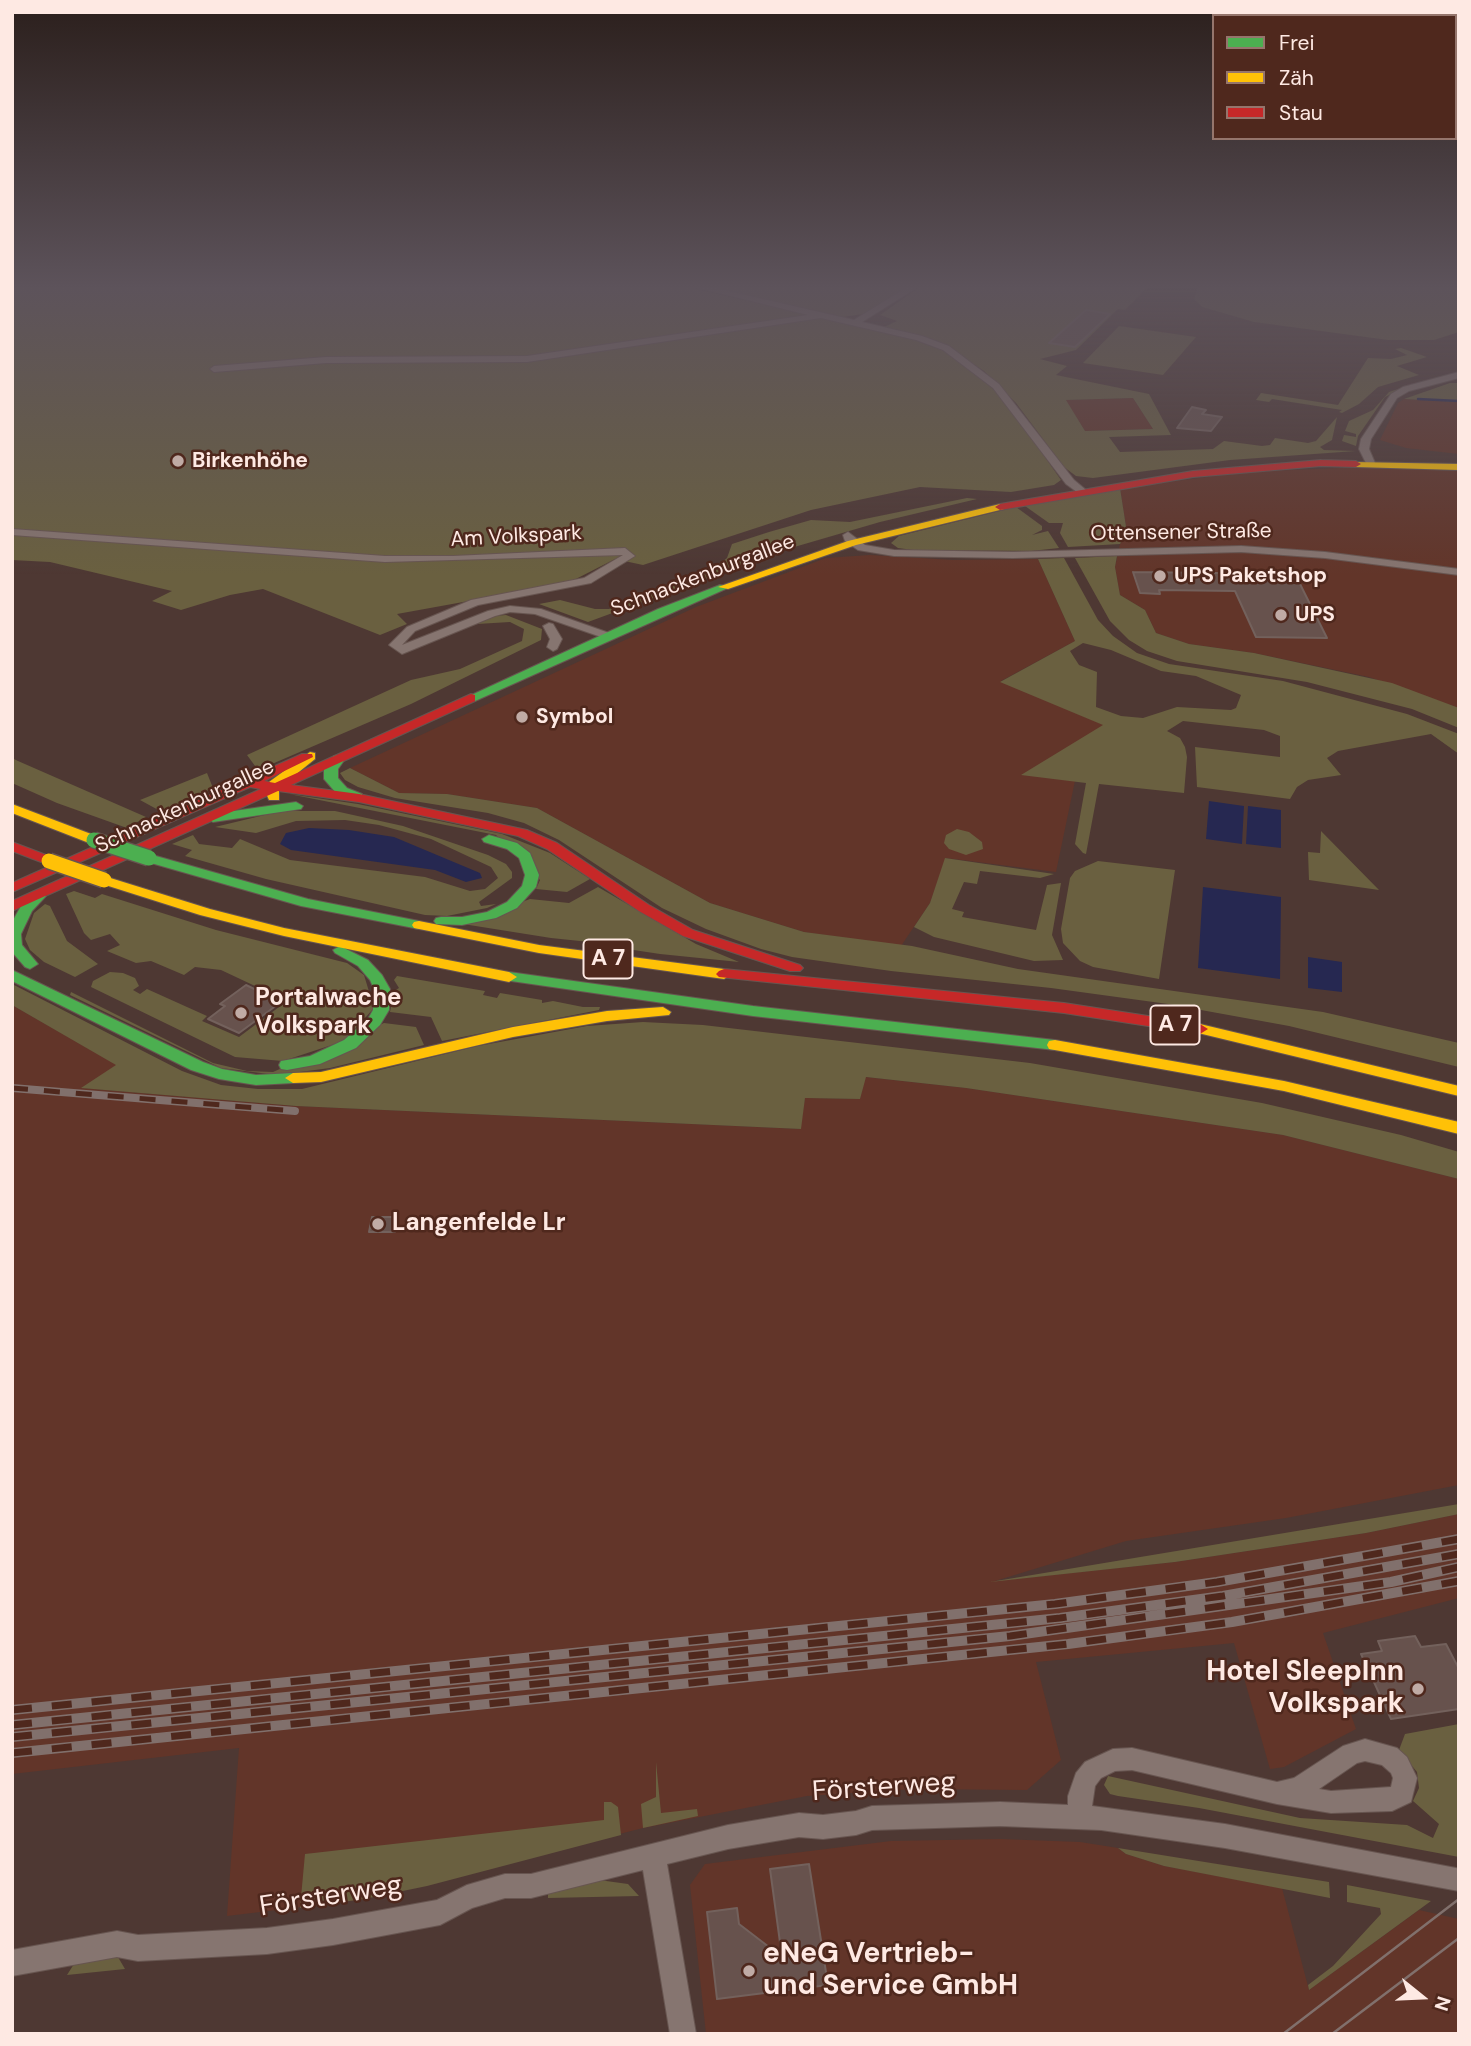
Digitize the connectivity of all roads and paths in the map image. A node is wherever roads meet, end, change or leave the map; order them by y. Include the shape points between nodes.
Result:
1 (992, 383) edge
2 (1432, 383) edge
3 (1368, 460) junction
4 (1459, 460) edge
5 (1459, 467) edge
6 (1077, 487) junction
7 (12, 532) edge
8 (856, 539) junction
9 (1459, 572) edge
10 (518, 609) junction
11 (549, 626) junction
12 (593, 636) junction
13 (552, 647) junction
14 (310, 756) junction
15 (339, 759) junction
16 (249, 783) junction
17 (276, 787) junction
18 (359, 798) junction
19 (315, 804) junction
20 (12, 808) edge
21 (213, 818) junction
22 (12, 846) edge
23 (12, 888) edge
24 (39, 897) junction
25 (12, 907) edge
26 (334, 909) junction
27 (319, 939) junction
28 (12, 956) edge
29 (30, 964) junction
30 (50, 974) dead end
31 (12, 975) edge
32 (886, 992) junction
33 (118, 1008) dead end
34 (753, 1011) junction
35 (1459, 1091) edge
36 (1459, 1128) edge
37 (1277, 1793) dead end
38 (1080, 1816) junction
39 (653, 1855) junction
40 (1456, 1881) dead end
41 (12, 1963) edge
42 (683, 2034) edge

1 - 6 street
2 - 3 street via 1395,395 1366,439
3 - 4 main road, Schnackenburgallee
3 - 5 main road, Schnackenburgallee
3 - 6 main road, Schnackenburgallee via 1263,466
6 - 8 main road, Schnackenburgallee
7 - 10 street, Am Volkspark via 385,559 630,554 580,583 455,610 411,629 395,645 402,650 492,613
8 - 9 street, Ottensener Straße via 871,551 902,554 1241,549
8 - 12 main road, Schnackenburgallee via 731,572
10 - 11 street
10 - 12 street, Am Volkspark via 537,611
11 - 12 street
11 - 13 street via 556,639
12 - 13 main road, Schnackenburgallee
12 - 15 main road, Schnackenburgallee
13 - 14 main road, Schnackenburgallee
14 - 16 main road, Schnackenburgallee
14 - 17 main road
15 - 17 main road, Schnackenburgallee
15 - 18 main road via 331,768 331,779
16 - 17 main road
16 - 23 main road, Schnackenburgallee
17 - 18 main road
17 - 19 main road via 278,799
17 - 21 main road, Schnackenburgallee
18 - 32 main road via 534,837 688,933 743,954
19 - 21 main road
19 - 26 main road via 503,842 526,856 533,875 525,893 512,905 476,919 436,920
20 - 26 main road, A 7, bridge via 149,859
21 - 24 main road, Schnackenburgallee
22 - 27 main road, A 7, bridge via 205,912
24 - 25 main road, Schnackenburgallee
24 - 29 main road via 26,909 14,934 15,946
26 - 32 main road, A 7 via 539,949
27 - 33 main road via 363,963 376,978 383,999 378,1016 364,1034 314,1060 273,1067 235,1063
27 - 34 main road, A 7 via 483,973
28 - 29 main road
29 - 30 main road
31 - 34 main road via 197,1066 256,1080 321,1077 513,1031 586,1019
32 - 35 main road, A 7 via 1063,1008 1200,1029
34 - 36 main road, A 7 via 1063,1046 1297,1088
37 - 38 street via 1132,1759 1113,1760 1093,1770 1084,1781
38 - 39 street, Försterweg via 872,1818 856,1824 779,1828
38 - 40 street, Försterweg via 1225,1836
39 - 41 street, Försterweg via 531,1886 505,1886 467,1897 440,1912 332,1933 138,1948 117,1944
39 - 42 street

